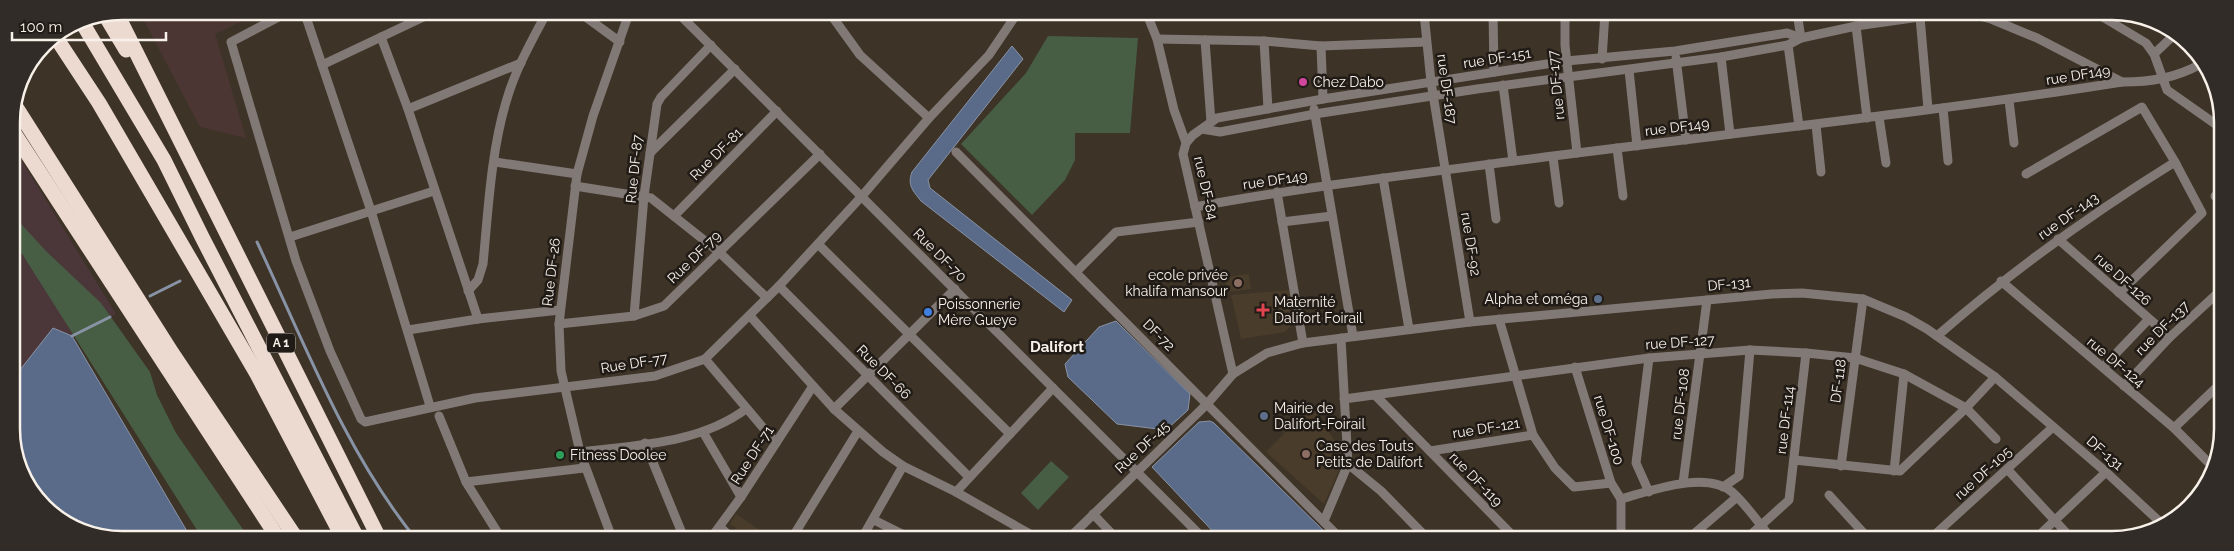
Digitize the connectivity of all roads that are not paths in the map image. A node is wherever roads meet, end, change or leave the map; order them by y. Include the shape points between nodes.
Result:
1 (120, 20) edge
2 (273, 20) edge
3 (307, 20) edge
4 (417, 20) edge
5 (543, 20) edge
6 (590, 20) edge
7 (628, 20) edge
8 (685, 20) edge
9 (835, 20) edge
10 (1013, 20) edge
11 (1149, 20) edge
12 (1424, 20) edge
13 (1493, 20) edge
14 (1564, 20) edge
15 (1605, 20) edge
16 (1798, 20) edge
17 (1899, 20) edge
18 (1920, 20) edge
19 (1993, 20) edge
20 (2115, 20) edge
21 (109, 21) edge
22 (1856, 26) junction
23 (84, 27) edge
24 (380, 37) junction
25 (1801, 38) junction
26 (1157, 39) junction
27 (2170, 39) edge
28 (1205, 40) junction
29 (1264, 41) junction
30 (59, 42) edge
31 (620, 42) junction
32 (1426, 42) junction
33 (1788, 45) junction
34 (712, 46) junction
35 (1321, 46) junction
36 (1675, 52) junction
37 (2154, 54) junction
38 (1721, 57) junction
39 (1602, 59) junction
40 (1566, 60) junction
41 (521, 63) junction
42 (1676, 63) junction
43 (322, 65) junction
44 (2197, 66) edge
45 (735, 69) junction
46 (1629, 70) junction
47 (1494, 72) junction
48 (1568, 76) junction
49 (2162, 80) junction
50 (1431, 82) junction
51 (2122, 82) junction
52 (1502, 85) junction
53 (1433, 96) junction
54 (1323, 99) junction
55 (2009, 100) junction
56 (1313, 101) junction
57 (1943, 108) junction
58 (408, 109) junction
59 (1268, 109) junction
60 (1928, 109) junction
61 (777, 111) junction
62 (20, 114) edge
63 (1315, 114) junction
64 (1879, 117) junction
65 (929, 118) junction
66 (1867, 118) junction
67 (1211, 122) junction
68 (2214, 123) edge
69 (1816, 125) junction
70 (1799, 126) junction
71 (1202, 129) junction
72 (1730, 134) junction
73 (1686, 140) junction
74 (20, 142) edge
75 (2014, 142) dead end
76 (1186, 143) junction
77 (1637, 146) junction
78 (184, 148) junction
79 (1618, 148) junction
80 (956, 152) dead end
81 (650, 153) junction
82 (1578, 153) junction
83 (820, 154) junction
84 (1553, 156) junction
85 (1513, 161) junction
86 (1948, 161) dead end
87 (495, 162) junction
88 (2175, 162) junction
89 (1886, 163) dead end
90 (1489, 164) junction
91 (1445, 170) junction
92 (1821, 172) dead end
93 (577, 174) junction
94 (2026, 174) dead end
95 (1383, 178) junction
96 (575, 186) junction
97 (1327, 186) junction
98 (434, 191) junction
99 (1277, 192) junction
100 (644, 196) junction
101 (862, 196) junction
102 (1623, 196) dead end
103 (1559, 203) dead end
104 (1196, 207) junction
105 (372, 211) junction
106 (674, 216) junction
107 (1332, 216) junction
108 (1496, 219) dead end
109 (1199, 222) junction
110 (1282, 222) junction
111 (290, 237) junction
112 (2058, 239) junction
113 (818, 244) junction
114 (719, 252) junction
115 (1076, 272) junction
116 (2000, 281) junction
117 (779, 286) junction
118 (955, 289) junction
119 (468, 291) junction
120 (2120, 293) junction
121 (2214, 296) edge
122 (767, 298) junction
123 (1863, 299) junction
124 (1707, 300) junction
125 (560, 310) junction
126 (634, 316) junction
127 (750, 316) junction
128 (478, 319) junction
129 (1499, 319) junction
130 (2148, 320) junction
131 (1470, 322) junction
132 (559, 324) junction
133 (1409, 329) junction
134 (408, 330) junction
135 (909, 334) junction
136 (1353, 336) junction
137 (1937, 336) junction
138 (2170, 337) junction
139 (1341, 338) junction
140 (1303, 343) junction
141 (1750, 350) junction
142 (1806, 353) junction
143 (1700, 355) junction
144 (1649, 358) junction
145 (1855, 358) junction
146 (705, 359) junction
147 (1575, 367) junction
148 (2103, 367) junction
149 (1233, 374) junction
150 (1904, 374) junction
151 (868, 375) junction
152 (1516, 377) junction
153 (1995, 377) junction
154 (814, 386) junction
155 (2124, 386) junction
156 (564, 387) junction
157 (1053, 388) junction
158 (2214, 390) edge
159 (1375, 395) junction
160 (1344, 399) junction
161 (1208, 404) junction
162 (430, 406) junction
163 (1966, 408) junction
164 (746, 409) junction
165 (834, 409) junction
166 (439, 416) dead end
167 (2053, 427) junction
168 (2174, 428) junction
169 (858, 431) junction
170 (703, 432) junction
171 (1010, 434) junction
172 (1533, 435) junction
173 (1996, 439) dead end
174 (645, 443) junction
175 (776, 443) junction
176 (1430, 451) junction
177 (580, 452) junction
178 (1794, 460) junction
179 (2209, 463) edge
180 (1348, 464) junction
181 (903, 466) junction
182 (1840, 466) junction
183 (584, 468) junction
184 (2008, 470) junction
185 (1136, 471) junction
186 (1897, 471) junction
187 (2106, 472) junction
188 (969, 477) junction
189 (466, 482) junction
190 (1683, 483) junction
191 (1611, 484) junction
192 (1723, 487) junction
193 (956, 492) junction
194 (1649, 492) junction
195 (1829, 495) dead end
196 (1737, 497) junction
197 (741, 498) junction
198 (1621, 499) junction
199 (1093, 514) junction
200 (874, 520) junction
201 (2158, 520) edge
202 (1324, 521) junction
203 (2055, 521) junction
204 (1760, 526) junction
205 (720, 527) junction
206 (273, 531) edge
207 (291, 531) edge
208 (339, 531) edge
209 (354, 531) edge
210 (376, 531) edge
211 (497, 531) edge
212 (609, 531) edge
213 (681, 531) edge
214 (717, 531) edge
215 (724, 531) edge
216 (797, 531) edge
217 (867, 531) edge
218 (896, 531) edge
219 (1025, 531) edge
220 (1075, 531) edge
221 (1110, 531) edge
222 (1196, 531) edge
223 (1333, 531) edge
224 (1420, 531) edge
225 (1508, 531) edge
226 (1621, 531) edge
227 (1697, 531) edge
228 (1755, 531) edge
229 (1765, 531) edge
230 (1862, 531) edge
231 (1939, 531) edge
232 (2044, 531) edge
233 (2064, 531) edge

1 - 78 highway
2 - 111 street via 231,42
3 - 43 street
4 - 24 street
5 - 41 street
6 - 31 street
7 - 31 street, Rue DF-26
8 - 34 street, Rue DF-70
9 - 65 street via 860,55
10 - 65 street, Rue DF-77 via 989,55
11 - 26 street, rue DF-84
12 - 32 street, rue DF-187
13 - 47 street
14 - 40 street, rue DF-177
15 - 39 street
16 - 25 street
17 - 22 street, rue DF-151
18 - 60 street
19 - 51 street, rue DF-151 via 2037,38
20 - 37 street via 2146,43
21 - 78 highway, A 1
22 - 25 street, rue DF-151
22 - 66 street
23 - 209 highway, A 1 via 164,160
24 - 43 street
24 - 58 street
25 - 33 street, rue DF-151
25 - 36 street, rue DF-151 via 1787,33
26 - 28 street
26 - 76 street, rue DF-84 via 1174,110
27 - 37 street
28 - 29 street
28 - 67 street
29 - 35 street
29 - 59 street
30 - 208 highway via 135,164 257,374
31 - 93 street, Rue DF-26 via 593,116
32 - 35 street
32 - 50 street, rue DF-187
33 - 38 street, rue DF-151
33 - 70 street
34 - 45 street, Rue DF-70
34 - 81 street, Rue DF-87 via 662,97 653,127
35 - 54 street
36 - 39 street, rue DF-151
36 - 42 street
37 - 49 street
38 - 42 street, rue DF-151
38 - 72 street
39 - 40 street, rue DF-151
40 - 47 street, rue DF-151
40 - 48 street, rue DF-177
41 - 58 street
41 - 87 street via 506,101
42 - 46 street, rue DF-151
42 - 73 street
43 - 105 street
44 - 49 street, rue DF149
45 - 61 street, Rue DF-70
45 - 81 street
46 - 48 street, rue DF-151
46 - 77 street
47 - 50 street, rue DF-151
48 - 52 street, rue DF-151
48 - 82 street, rue DF-177
49 - 51 street, rue DF149
49 - 68 street via 2167,90
50 - 53 street, rue DF-187
50 - 54 street, rue DF-151
51 - 55 street, rue DF149
52 - 53 street, rue DF-151
52 - 85 street
53 - 63 street, rue DF-151
53 - 91 street, rue DF-187
54 - 56 street, rue DF-151
55 - 57 street, rue DF149
55 - 75 street
56 - 59 street, rue DF-151
56 - 63 street
57 - 60 street, rue DF149
57 - 86 street
58 - 98 street
59 - 67 street, rue DF-151 via 1216,118
60 - 64 street, rue DF149
61 - 83 street, Rue DF-70
61 - 106 street, Rue DF-81
62 - 207 highway via 172,353
63 - 71 street, rue DF-151 via 1220,132
63 - 97 street
64 - 66 street, rue DF149
64 - 89 street
65 - 101 street, Rue DF-77
66 - 69 street, rue DF149
67 - 71 street, rue DF-151
69 - 70 street, rue DF149
69 - 92 street
70 - 72 street, rue DF149
71 - 76 street, rue DF-151
72 - 73 street, rue DF149
73 - 77 street, rue DF149
74 - 206 highway
76 - 104 street, rue DF-84 via 1183,154
77 - 79 street, rue DF149
78 - 210 highway, A 1
79 - 82 street, rue DF149
79 - 102 street
80 - 115 street, DF-72 / DF-72
81 - 100 street, Rue DF-87
82 - 84 street, rue DF149
83 - 101 street, Rue DF-70
83 - 114 street, Rue DF-79
84 - 85 street, rue DF149
84 - 103 street
85 - 90 street, rue DF149
87 - 93 street
87 - 119 street via 483,264 478,280
88 - 94 street via 2142,107
88 - 112 street, rue DF-143
88 - 120 street via 2202,213
90 - 91 street, rue DF149
90 - 108 street
91 - 95 street, rue DF149
91 - 131 street, rue DF-92
93 - 96 street, Rue DF-26
95 - 97 street, rue DF149
95 - 133 street
96 - 100 street
96 - 125 street, Rue DF-26
97 - 99 street, rue DF149
97 - 107 street
98 - 105 street
98 - 119 street
99 - 104 street, rue DF149
99 - 110 street
100 - 106 street
100 - 126 street, Rue DF-87
101 - 113 street, Rue DF-77
101 - 118 street, Rue DF-70
104 - 109 street, rue DF-84
105 - 111 street
105 - 134 street
106 - 114 street
107 - 110 street
107 - 136 street
109 - 115 street via 1118,231
109 - 149 street, rue DF-84
110 - 140 street
111 - 162 street, Rue DF-77 via 330,351 363,421
112 - 116 street, rue DF-143
112 - 120 street, rue DF-126
113 - 117 street, Rue DF-77
113 - 135 street
114 - 122 street
114 - 126 street, Rue DF-79 via 664,306
115 - 161 street, DF-72 / DF-72
116 - 137 street, rue DF-143
116 - 148 street, rue DF-124
117 - 122 street, Rue DF-77
117 - 151 street, Rue DF-66
118 - 135 street
118 - 157 street, Rue DF-70
119 - 128 street
120 - 130 street, rue DF-126
121 - 138 street, rue DF-137
122 - 127 street, Rue DF-77
123 - 124 street, DF-131 via 1802,293
123 - 137 street, DF-131 via 1906,317
123 - 145 street, DF-118 / DF-118
124 - 129 street, DF-131
124 - 143 street, rue DF-108
125 - 128 street
125 - 132 street, Rue DF-26
126 - 132 street, Rue DF-79
127 - 146 street, Rue DF-77
127 - 154 street
128 - 134 street
129 - 131 street, DF-131
129 - 152 street
130 - 138 street, rue DF-126
130 - 148 street
131 - 133 street, DF-131
132 - 156 street, Rue DF-26 via 558,347
133 - 136 street, DF-131
134 - 162 street
135 - 151 street
135 - 171 street
136 - 139 street, DF-131
137 - 153 street, DF-131
138 - 155 street, rue DF-137
139 - 140 street, DF-131
139 - 160 street
140 - 149 street, DF-131 via 1267,353
141 - 142 street, rue DF-127
141 - 143 street, rue DF-127
141 - 192 street via 1740,474
142 - 145 street, rue DF-127
142 - 178 street, rue DF-114
143 - 144 street, rue DF-127
143 - 190 street, rue DF-108
144 - 147 street, rue DF-127
144 - 194 street via 1636,463
145 - 150 street, rue DF-127
145 - 182 street, DF-118 / DF-118
146 - 156 street, Rue DF-77 via 655,376
146 - 164 street
147 - 152 street, rue DF-127
147 - 191 street, rue DF-100
148 - 155 street, rue DF-124
149 - 161 street, Rue DF-45
150 - 163 street, rue DF-127
150 - 186 street
151 - 165 street
151 - 188 street, Rue DF-66
152 - 159 street, rue DF-127
152 - 172 street
153 - 163 street
153 - 167 street, DF-131
154 - 165 street
154 - 175 street, Rue DF-71
155 - 168 street, rue DF-124
156 - 162 street, Rue DF-77
156 - 177 street, Rue DF-26
157 - 171 street
157 - 185 street, Rue DF-70
158 - 168 street
159 - 160 street, rue DF-127
159 - 176 street, rue DF-119
160 - 180 street
161 - 185 street, Rue DF-45
161 - 202 street, DF-72 / DF-72
163 - 173 street, rue DF-127
163 - 186 street
164 - 170 street via 730,421
164 - 175 street
165 - 169 street
166 - 189 street
167 - 184 street, rue DF-105
167 - 187 street, DF-131
168 - 179 street, rue DF-124
169 - 181 street
169 - 216 street
170 - 174 street
170 - 197 street
171 - 188 street
172 - 176 street, rue DF-121
172 - 191 street, rue DF-121 via 1555,468 1574,487
174 - 177 street
174 - 213 street
175 - 197 street, Rue DF-71
176 - 225 street, rue DF-119
177 - 183 street, Rue DF-26
178 - 182 street
178 - 204 street, rue DF-114 via 1790,500
180 - 202 street
180 - 224 street
181 - 193 street
181 - 200 street
182 - 186 street
183 - 189 street
183 - 212 street, Rue DF-26
184 - 203 street
184 - 231 street, rue DF-105
185 - 199 street, Rue DF-45
185 - 222 street, Rue DF-70
187 - 201 street, DF-131
187 - 203 street
188 - 193 street
189 - 211 street
190 - 192 street
190 - 194 street
191 - 198 street, rue DF-100
192 - 196 street
193 - 219 street
194 - 198 street
195 - 230 street
196 - 204 street
196 - 227 street
197 - 205 street, Rue DF-71
198 - 226 street
199 - 220 street, Rue DF-45
199 - 221 street
200 - 217 street
200 - 218 street
202 - 223 street, DF-72 / DF-72
203 - 232 street
203 - 233 street
204 - 228 street
204 - 229 street
205 - 214 street, Rue DF-71
205 - 215 street

